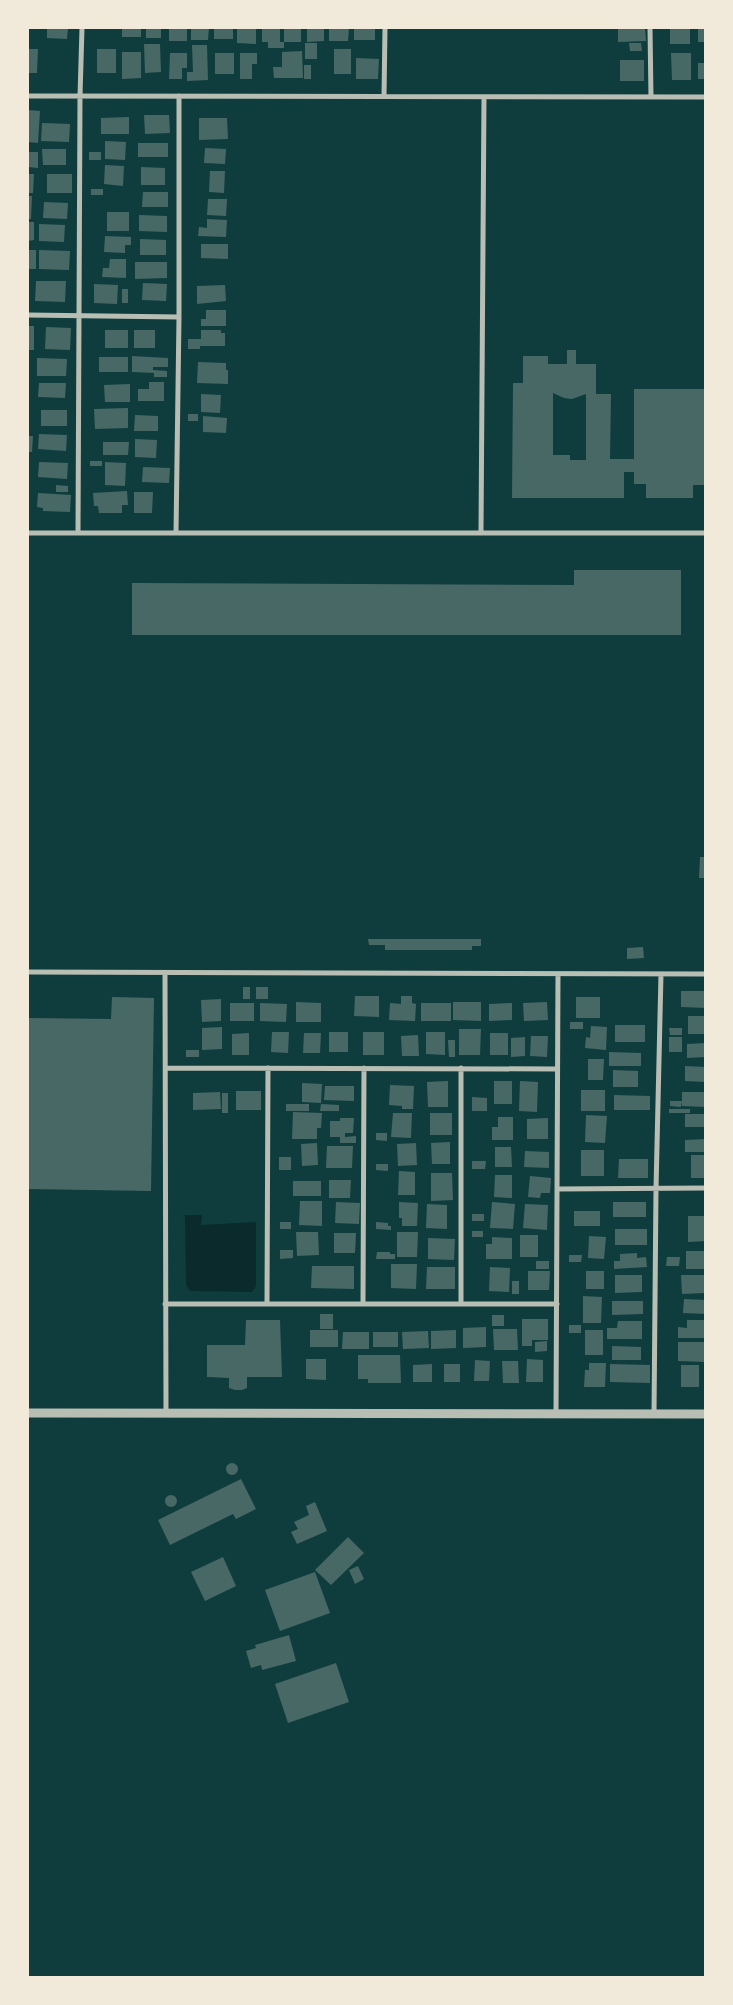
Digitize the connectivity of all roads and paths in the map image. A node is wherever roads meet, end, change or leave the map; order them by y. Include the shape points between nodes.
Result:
1 (82, 28) edge
2 (385, 28) edge
3 (650, 28) edge
4 (28, 96) edge
5 (80, 96) junction
6 (178, 96) junction
7 (384, 96) junction
8 (484, 96) junction
9 (651, 97) junction
10 (706, 97) edge
11 (28, 315) edge
12 (80, 316) junction
13 (179, 316) junction
14 (481, 532) junction
15 (28, 533) edge
16 (78, 533) junction
17 (176, 533) junction
18 (706, 533) edge
19 (28, 972) edge
20 (165, 972) junction
21 (558, 974) junction
22 (662, 974) junction
23 (706, 974) edge
24 (166, 1068) junction
25 (268, 1068) junction
26 (364, 1068) junction
27 (461, 1068) junction
28 (557, 1069) junction
29 (706, 1188) edge
30 (557, 1189) junction
31 (656, 1189) junction
32 (267, 1303) junction
33 (165, 1304) junction
34 (364, 1304) junction
35 (461, 1304) junction
36 (556, 1304) junction
37 (28, 1413) edge
38 (166, 1413) junction
39 (556, 1414) junction
40 (654, 1414) junction
41 (706, 1414) edge

1 - 5 street
2 - 7 street
3 - 9 street
4 - 5 street
5 - 6 street
5 - 12 street
6 - 7 street
6 - 13 street
7 - 8 street
8 - 9 street
8 - 14 street
9 - 10 street
11 - 12 street
12 - 13 street
12 - 16 street
13 - 17 street
14 - 17 street
14 - 18 street
15 - 16 street
16 - 17 street
19 - 20 street
20 - 21 street
20 - 24 street
21 - 22 street
21 - 28 street
22 - 23 street
22 - 31 street
24 - 25 street
24 - 33 street
25 - 26 street
25 - 32 street
26 - 27 street
26 - 34 street
27 - 28 street
27 - 35 street
28 - 30 street
29 - 31 street
30 - 31 street
30 - 36 street
31 - 40 street
32 - 33 street
32 - 34 street
33 - 38 street
34 - 35 street
35 - 36 street
36 - 39 street
37 - 38 street
38 - 39 street
39 - 40 street
40 - 41 street

